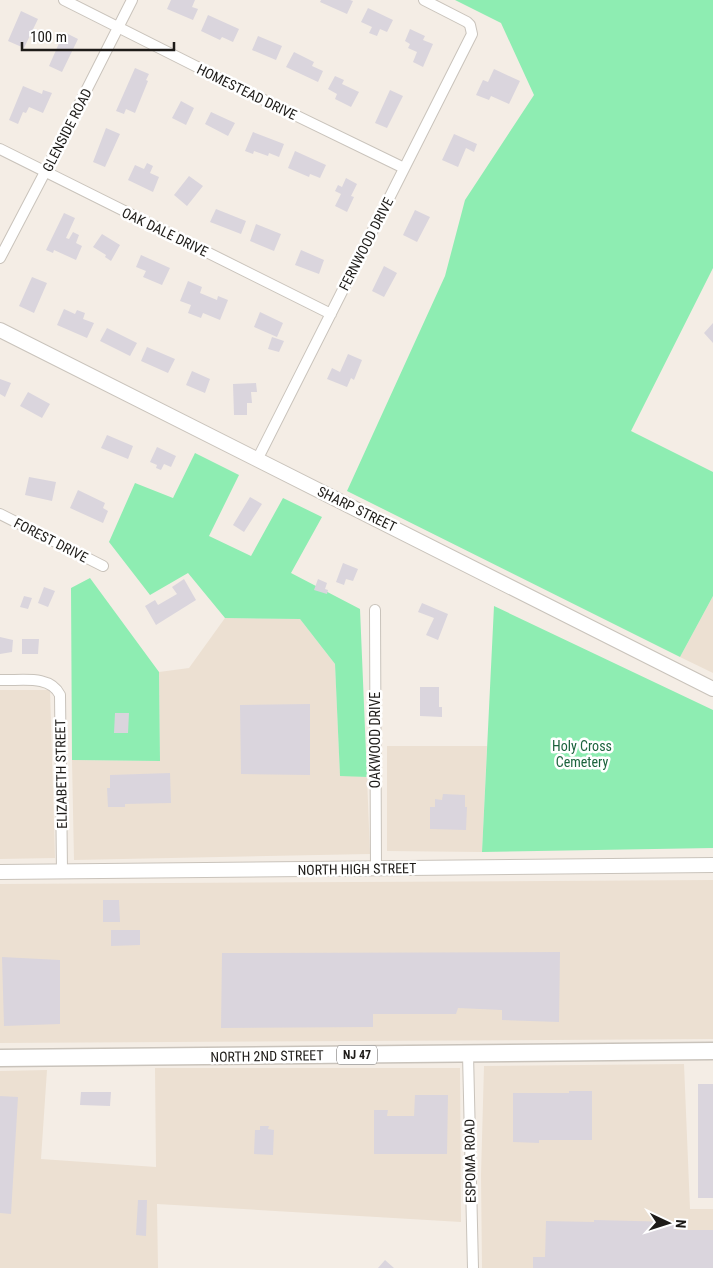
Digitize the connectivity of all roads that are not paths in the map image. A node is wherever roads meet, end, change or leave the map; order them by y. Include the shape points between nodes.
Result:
1 (64, 0) edge
2 (132, 0) edge
3 (424, 0) edge
4 (118, 27) junction
5 (0, 149) edge
6 (404, 168) junction
7 (46, 172) junction
8 (0, 258) edge
9 (331, 314) junction
10 (0, 330) edge
11 (258, 460) junction
12 (0, 514) edge
13 (103, 566) dead end
14 (375, 610) dead end
15 (0, 680) edge
16 (713, 689) edge
17 (713, 866) edge
18 (376, 869) junction
19 (62, 871) junction
20 (0, 872) edge
21 (713, 1051) edge
22 (468, 1054) junction
23 (0, 1058) edge
24 (473, 1268) edge

1 - 4 street, HOMESTEAD DRIVE
2 - 4 street, GLENSIDE ROAD
3 - 6 street, FERNWOOD DRIVE via 467,22 472,34
4 - 6 street, HOMESTEAD DRIVE
4 - 7 street, GLENSIDE ROAD
5 - 7 street, OAK DALE DRIVE
6 - 9 street, FERNWOOD DRIVE
7 - 8 street, GLENSIDE ROAD
7 - 9 street, OAK DALE DRIVE
9 - 11 street, FERNWOOD DRIVE
10 - 11 street, SHARP STREET
11 - 16 street, SHARP STREET
12 - 13 street, FOREST DRIVE
14 - 18 street, OAKWOOD DRIVE
15 - 19 street, ELIZABETH STREET via 49,682 60,695
17 - 18 street, NORTH HIGH STREET
18 - 19 street, NORTH HIGH STREET
19 - 20 street, NORTH HIGH STREET
21 - 22 main road, NORTH 2ND STREET / NJ 47
22 - 23 main road, NORTH 2ND STREET / NJ 47
22 - 24 street, ESPOMA ROAD

